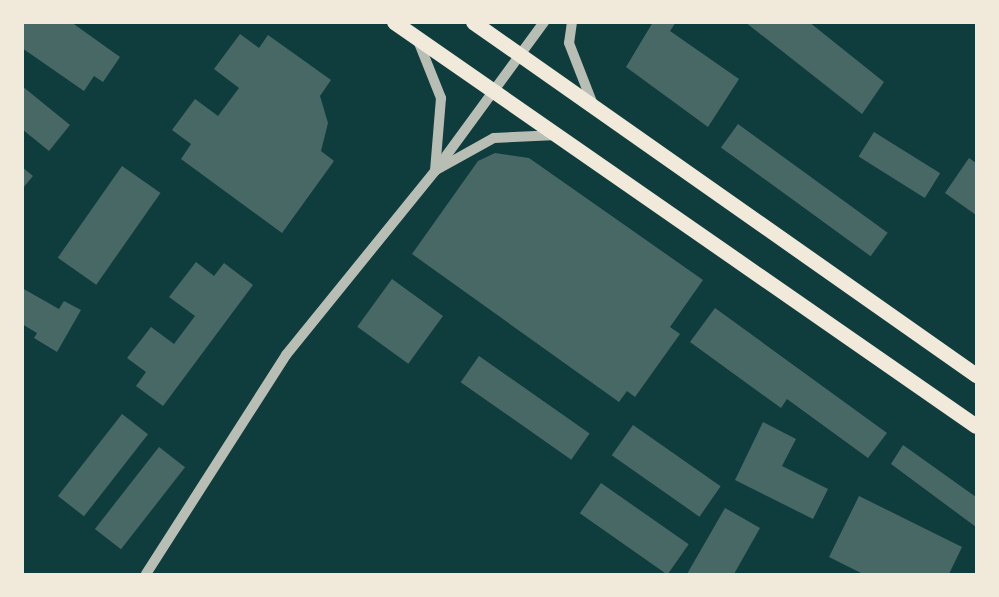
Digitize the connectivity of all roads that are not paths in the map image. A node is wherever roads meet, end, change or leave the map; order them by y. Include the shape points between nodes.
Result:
1 (394, 22) edge
2 (473, 22) edge
3 (544, 22) edge
4 (572, 22) edge
5 (417, 38) junction
6 (520, 55) junction
7 (493, 91) junction
8 (592, 102) junction
9 (557, 135) junction
10 (435, 171) junction
11 (976, 375) edge
12 (976, 426) edge
13 (146, 574) edge

1 - 5 main road
2 - 6 main road
3 - 6 street
4 - 8 street via 569,43
5 - 7 main road
5 - 10 street via 441,98
6 - 7 street
6 - 8 main road
7 - 9 main road
7 - 10 street
8 - 11 main road
9 - 10 street via 494,138
9 - 12 main road
10 - 13 street via 286,355

